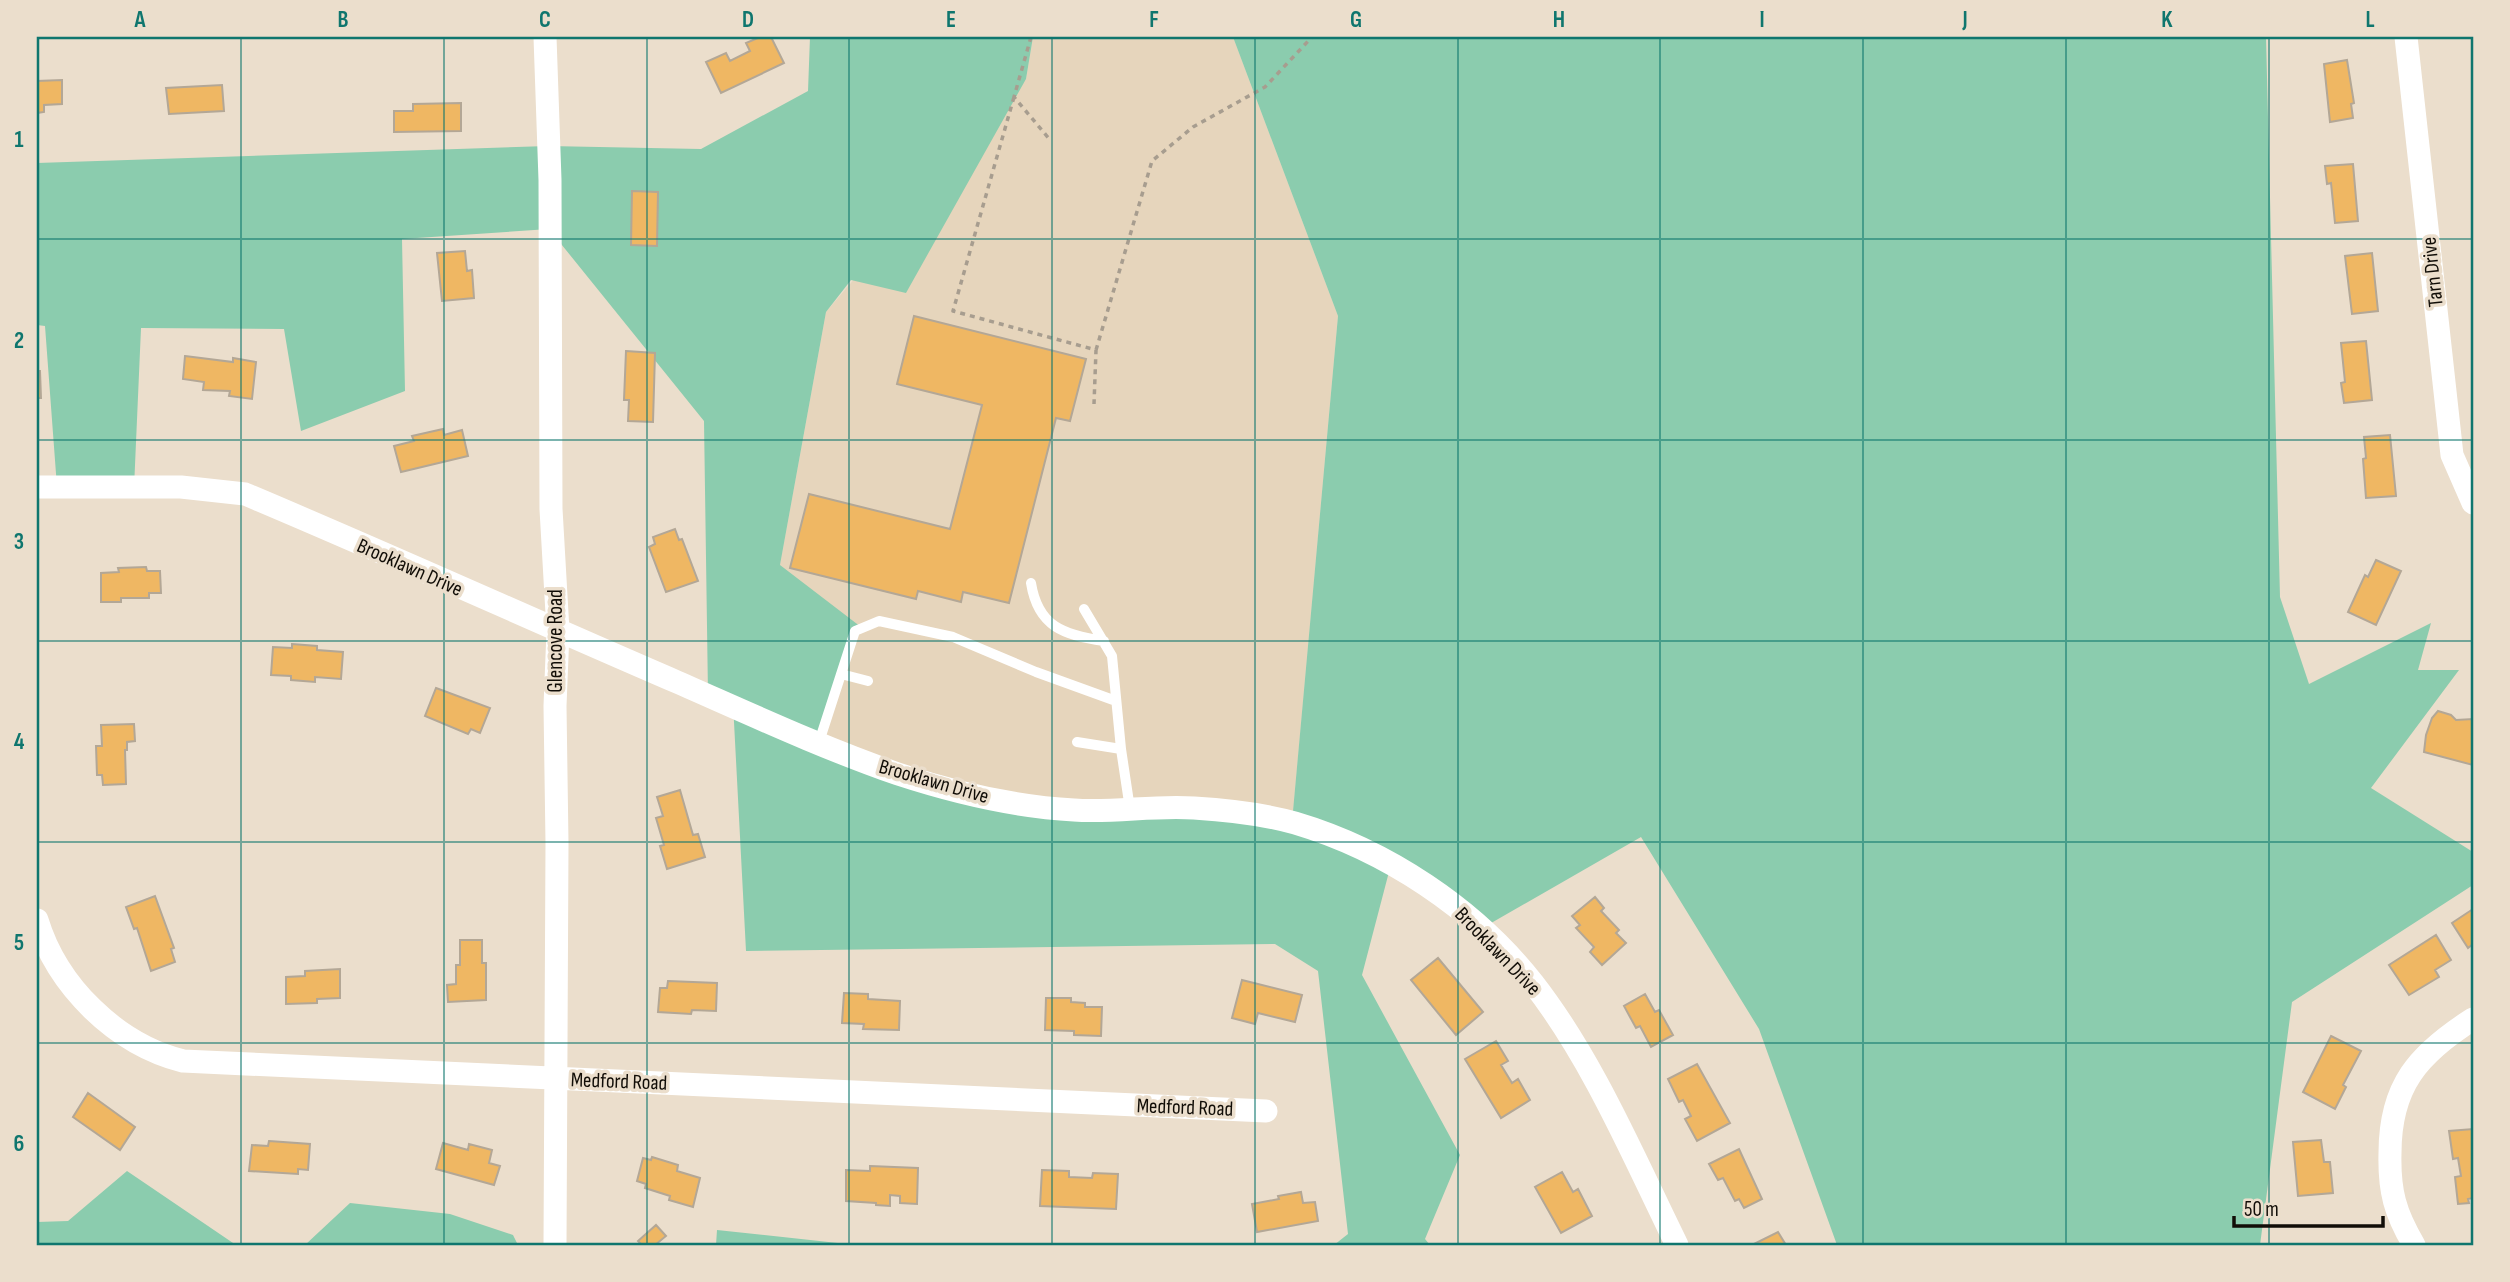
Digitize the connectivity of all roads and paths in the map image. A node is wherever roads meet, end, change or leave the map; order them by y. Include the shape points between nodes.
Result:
1 (545, 37) edge
2 (1031, 37) edge
3 (1312, 37) edge
4 (2406, 37) edge
5 (1014, 97) junction
6 (1051, 141) dead end
7 (1096, 350) junction
8 (1094, 404) dead end
9 (37, 487) edge
10 (2473, 503) edge
11 (1031, 583) dead end
12 (1084, 609) dead end
13 (558, 631) junction
14 (1104, 641) junction
15 (842, 674) junction
16 (868, 681) dead end
17 (1116, 701) junction
18 (819, 742) junction
19 (1077, 742) dead end
20 (1121, 749) junction
21 (1130, 809) junction
22 (37, 920) edge
23 (2473, 1020) edge
24 (557, 1079) junction
25 (1266, 1111) dead end
26 (555, 1245) edge
27 (1677, 1245) edge
28 (2414, 1245) edge

1 - 13 street, Glencove Road via 551,509
2 - 5 path
3 - 7 path via 1265,87 1194,127 1152,161
4 - 10 street, Tarn Drive via 2452,456
5 - 6 path
5 - 7 path via 953,312
7 - 8 path
9 - 13 street, Brooklawn Drive via 181,487 245,494
11 - 14 lane via 1041,613 1052,624 1066,634
12 - 14 lane
13 - 18 street, Brooklawn Drive
13 - 24 street, Glencove Road
14 - 17 lane via 1112,656
15 - 16 lane
15 - 17 lane via 855,631 879,621 953,637
15 - 18 lane
17 - 20 lane
18 - 21 street, Brooklawn Drive via 900,774 984,797 1077,811
19 - 20 lane
20 - 21 lane
21 - 27 street, Brooklawn Drive via 1190,807 1293,823 1348,842 1396,866 1471,919 1532,981 1560,1022 1596,1083
22 - 24 street, Medford Road via 51,956 93,1010 163,1056 211,1064
23 - 28 street via 2427,1054 2395,1104 2389,1181 2397,1213
24 - 25 street, Medford Road
24 - 26 street, Glencove Road

